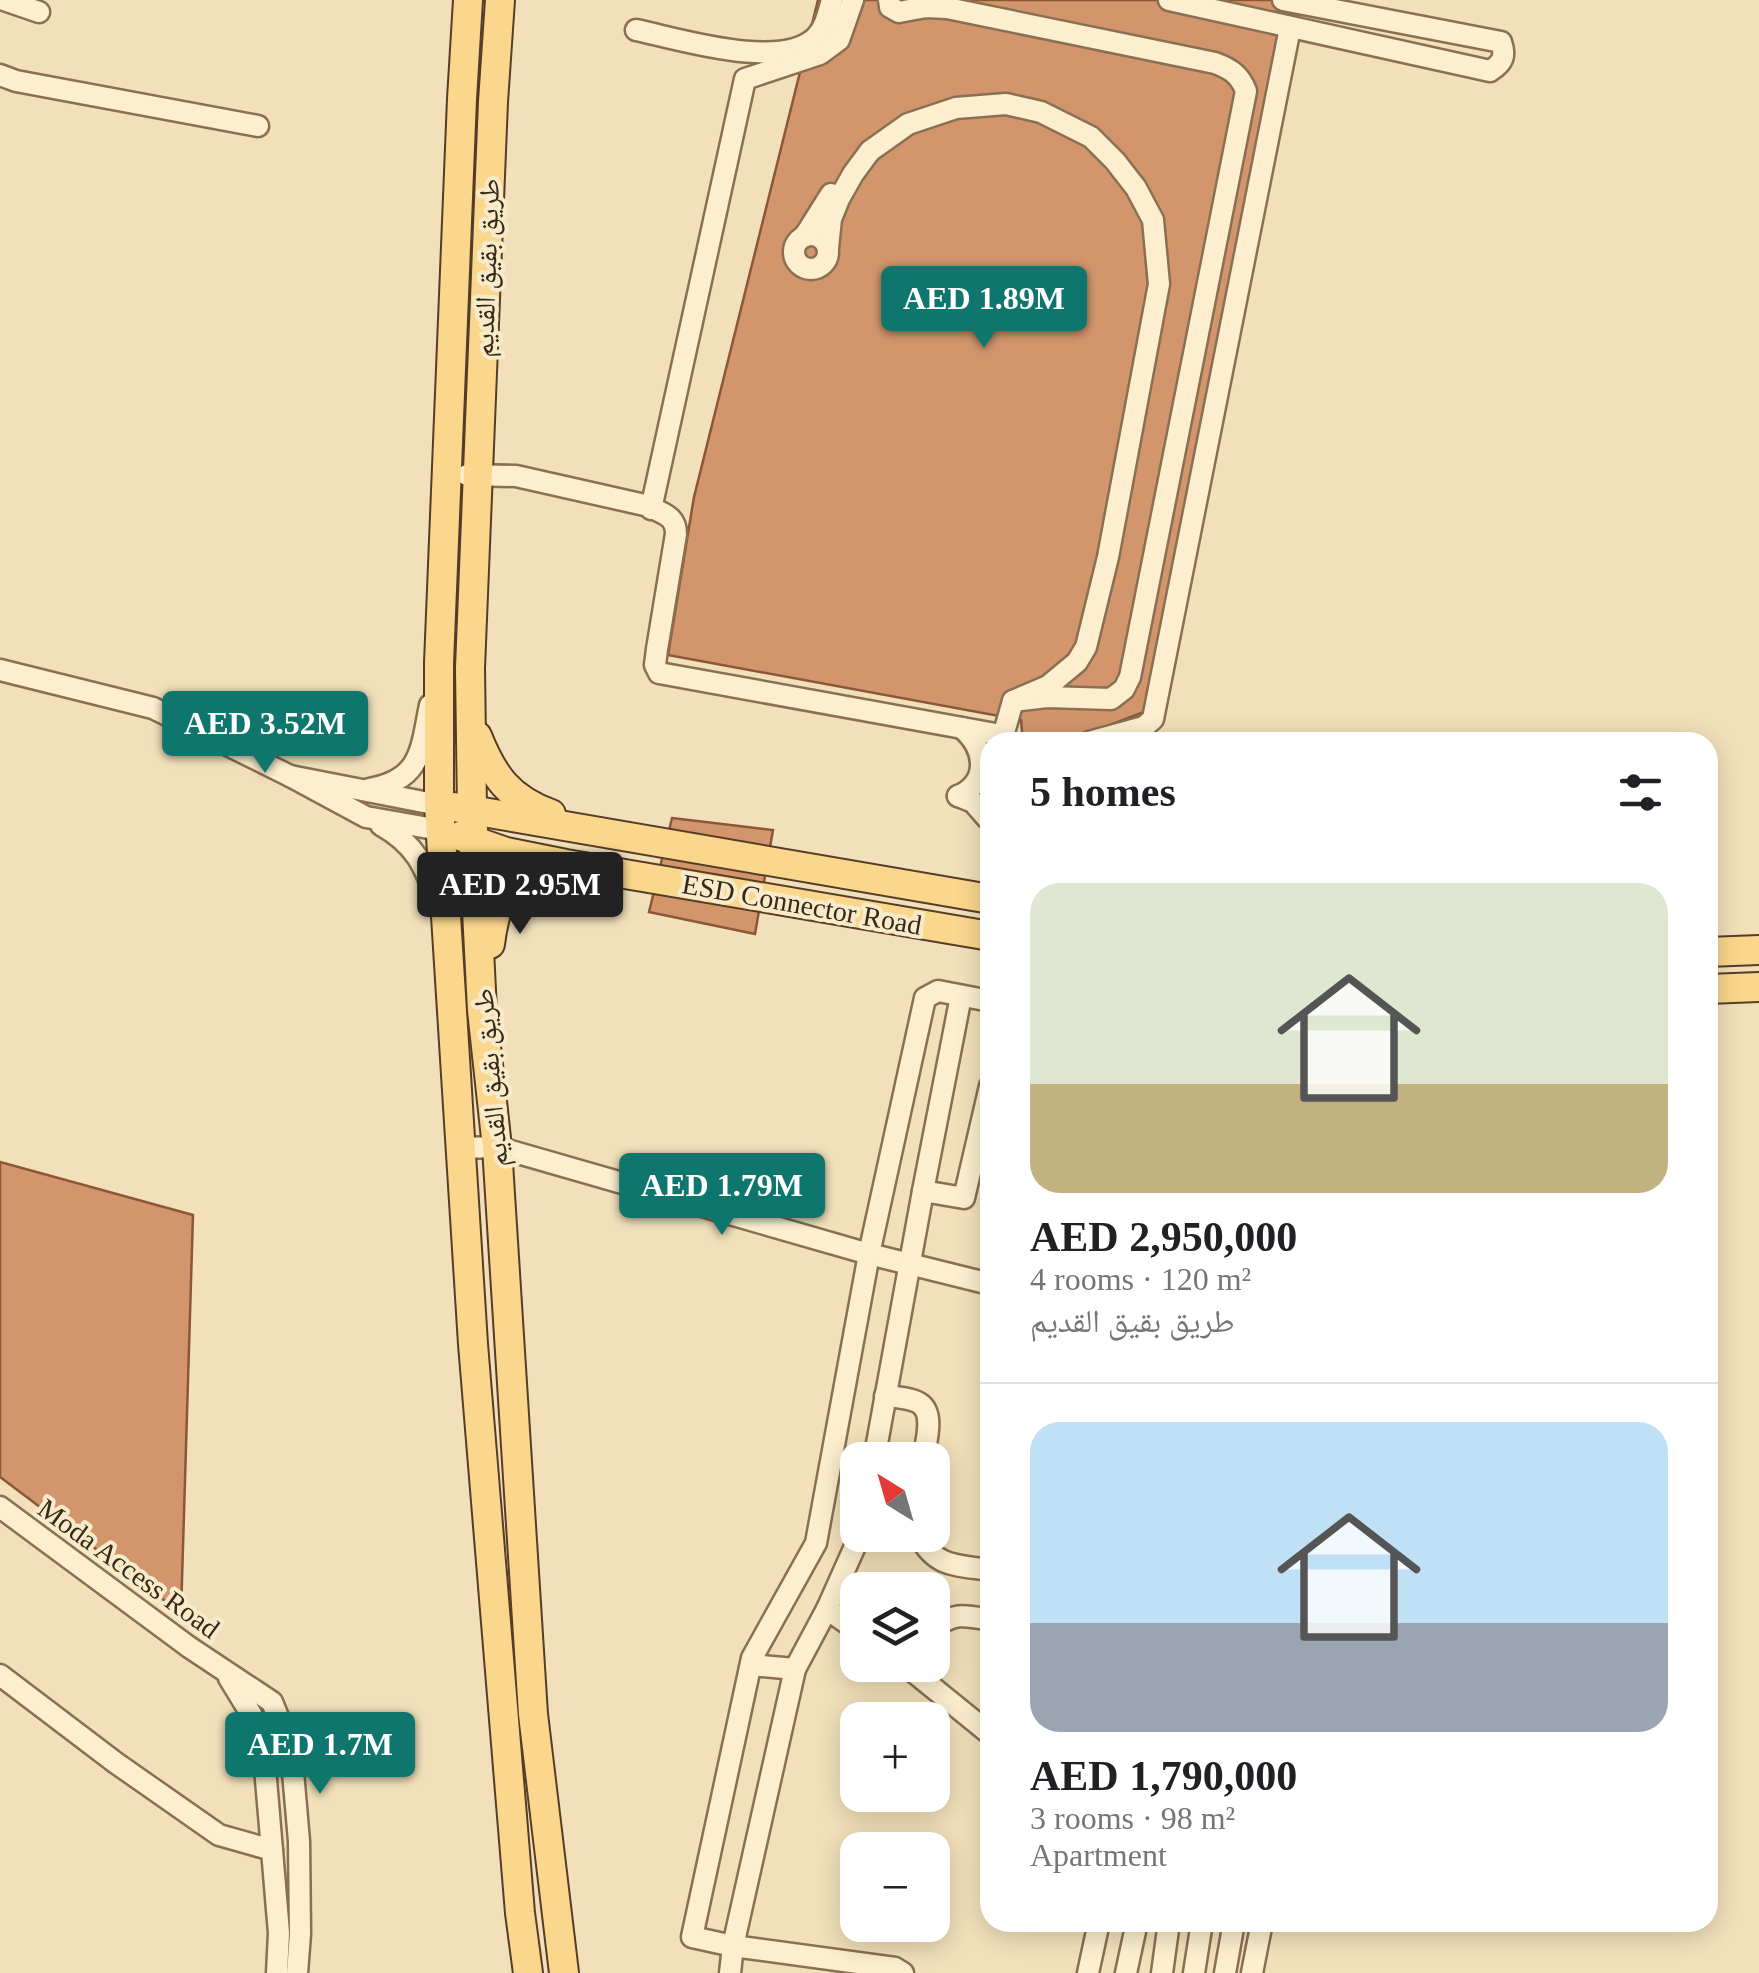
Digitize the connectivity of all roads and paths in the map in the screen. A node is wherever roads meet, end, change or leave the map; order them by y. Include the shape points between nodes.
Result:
1 (4, 0) edge
2 (468, 0) edge
3 (500, 0) edge
4 (832, 0) edge
5 (852, 0) edge
6 (889, 0) edge
7 (964, 0) edge
8 (1168, 0) edge
9 (1282, 0) edge
10 (38, 12) dead end
11 (1295, 29) junction
12 (636, 30) dead end
13 (0, 75) edge
14 (258, 126) dead end
15 (804, 237) junction
16 (828, 248) junction
17 (478, 475) junction
18 (446, 476) junction
19 (650, 508) junction
20 (438, 664) junction
21 (0, 670) edge
22 (1047, 697) junction
23 (1013, 701) junction
24 (470, 702) junction
25 (962, 728) junction
26 (1006, 732) edge
27 (1126, 732) edge
28 (1147, 732) edge
29 (980, 733) edge
30 (980, 754) edge
31 (980, 772) edge
32 (290, 776) junction
33 (362, 790) junction
34 (472, 810) junction
35 (980, 811) edge
36 (366, 817) junction
37 (439, 818) junction
38 (609, 834) junction
39 (474, 841) junction
40 (566, 864) junction
41 (958, 894) junction
42 (980, 897) edge
43 (446, 919) junction
44 (952, 930) junction
45 (980, 934) edge
46 (1759, 950) edge
47 (1718, 952) edge
48 (1759, 987) edge
49 (1718, 989) edge
50 (961, 996) junction
51 (980, 1000) edge
52 (482, 1010) junction
53 (980, 1129) edge
54 (460, 1148) junction
55 (496, 1148) junction
56 (923, 1192) junction
57 (869, 1254) junction
58 (908, 1264) junction
59 (980, 1282) edge
60 (885, 1396) junction
61 (877, 1442) edge
62 (925, 1442) edge
63 (0, 1507) edge
64 (853, 1552) edge
65 (927, 1552) edge
66 (980, 1569) edge
67 (827, 1610) junction
68 (950, 1618) edge
69 (980, 1618) edge
70 (840, 1619) edge
71 (751, 1664) junction
72 (795, 1669) junction
73 (225, 1672) junction
74 (0, 1675) edge
75 (930, 1682) edge
76 (980, 1717) edge
77 (272, 1850) junction
78 (1097, 1932) edge
79 (1136, 1932) edge
80 (1168, 1932) edge
81 (1200, 1932) edge
82 (1232, 1932) edge
83 (1260, 1932) edge
84 (733, 1946) junction
85 (277, 1973) edge
86 (298, 1973) edge
87 (528, 1973) edge
88 (564, 1973) edge
89 (730, 1973) edge
90 (903, 1973) edge
91 (1088, 1973) edge
92 (1126, 1973) edge
93 (1162, 1973) edge
94 (1194, 1973) edge
95 (1225, 1973) edge
96 (1252, 1973) edge

1 - 10 street
2 - 18 main road, طريق بقيق القديم
3 - 17 main road, طريق بقيق القديم
4 - 12 street via 814,40 795,48 748,54
5 - 19 street via 839,40 820,54 745,79
6 - 22 street via 898,12 947,8 1215,63 1242,78 1246,91 1130,677 1110,700
7 - 23 street via 1226,54 1251,77 1254,93 1138,684 1130,697 1102,710
8 - 11 street
9 - 11 street via 1501,42 1505,53 1490,71
11 - 27 street via 1153,719
11 - 28 street via 1164,710
13 - 14 street
15 - 16 street via 812,234
15 - 16 street via 794,248 804,268 824,263
15 - 22 street via 852,157 882,130 914,110 975,94 1025,97 1066,112 1099,132 1152,196 1166,240 1167,288 1148,410 1096,649 1088,666
16 - 23 street via 838,199 870,151 908,124 956,108 1006,104 1042,112 1090,138 1136,188 1152,220 1159,284 1086,647 1048,686
17 - 18 street
17 - 19 street via 516,476
17 - 24 main road, طريق بقيق القديم
18 - 20 main road, طريق بقيق القديم
19 - 25 street via 676,525 659,673
20 - 33 street via 420,756 392,784
20 - 37 main road, طريق بقيق القديم
21 - 32 street via 153,708
22 - 23 street
23 - 26 street
24 - 34 main road, طريق بقيق القديم
24 - 38 main road via 492,770 516,796
25 - 29 street
25 - 30 street
31 - 35 street via 958,796
32 - 33 street
32 - 36 street
33 - 37 street
34 - 37 main road, ESD Connector Road
34 - 38 main road, ESD Connector Road
34 - 39 main road, طريق بقيق القديم
36 - 37 street
36 - 43 street via 398,834 417,854
37 - 39 main road, ESD Connector Road
37 - 43 main road, طريق بقيق القديم
38 - 41 main road, ESD Connector Road
39 - 40 main road, ESD Connector Road
39 - 52 main road, طريق بقيق القديم
40 - 44 main road, ESD Connector Road
40 - 52 main road via 520,877 498,902
41 - 42 main road, ESD Connector Road
41 - 44 main road
43 - 54 main road, طريق بقيق القديم
44 - 45 main road, ESD Connector Road
46 - 47 main road
48 - 49 main road
50 - 51 street
50 - 56 street
50 - 57 street via 938,991 925,998
52 - 55 main road, طريق بقيق القديم
53 - 56 street via 964,1198
54 - 55 street
54 - 87 main road, طريق بقيق القديم
55 - 57 street
55 - 88 main road, طريق بقيق القديم via 534,1714
56 - 58 street
57 - 58 street
57 - 71 street via 816,1542
58 - 59 street
58 - 60 street
60 - 61 street
60 - 62 street via 926,1410
63 - 73 street, Moda Access Road
64 - 67 street
65 - 66 street via 947,1564
67 - 70 street
67 - 72 street
68 - 69 street
71 - 72 street
71 - 84 street via 692,1937
72 - 84 street
73 - 77 street, Moda Access Road via 251,1714 264,1756
73 - 86 street, Moda Access Road via 272,1702 291,1749 300,1841
74 - 77 street via 220,1835
75 - 76 street
77 - 85 street, Moda Access Road
78 - 91 street
79 - 92 street
80 - 93 street
81 - 94 street
82 - 95 street
83 - 96 street
84 - 89 street
84 - 90 street

